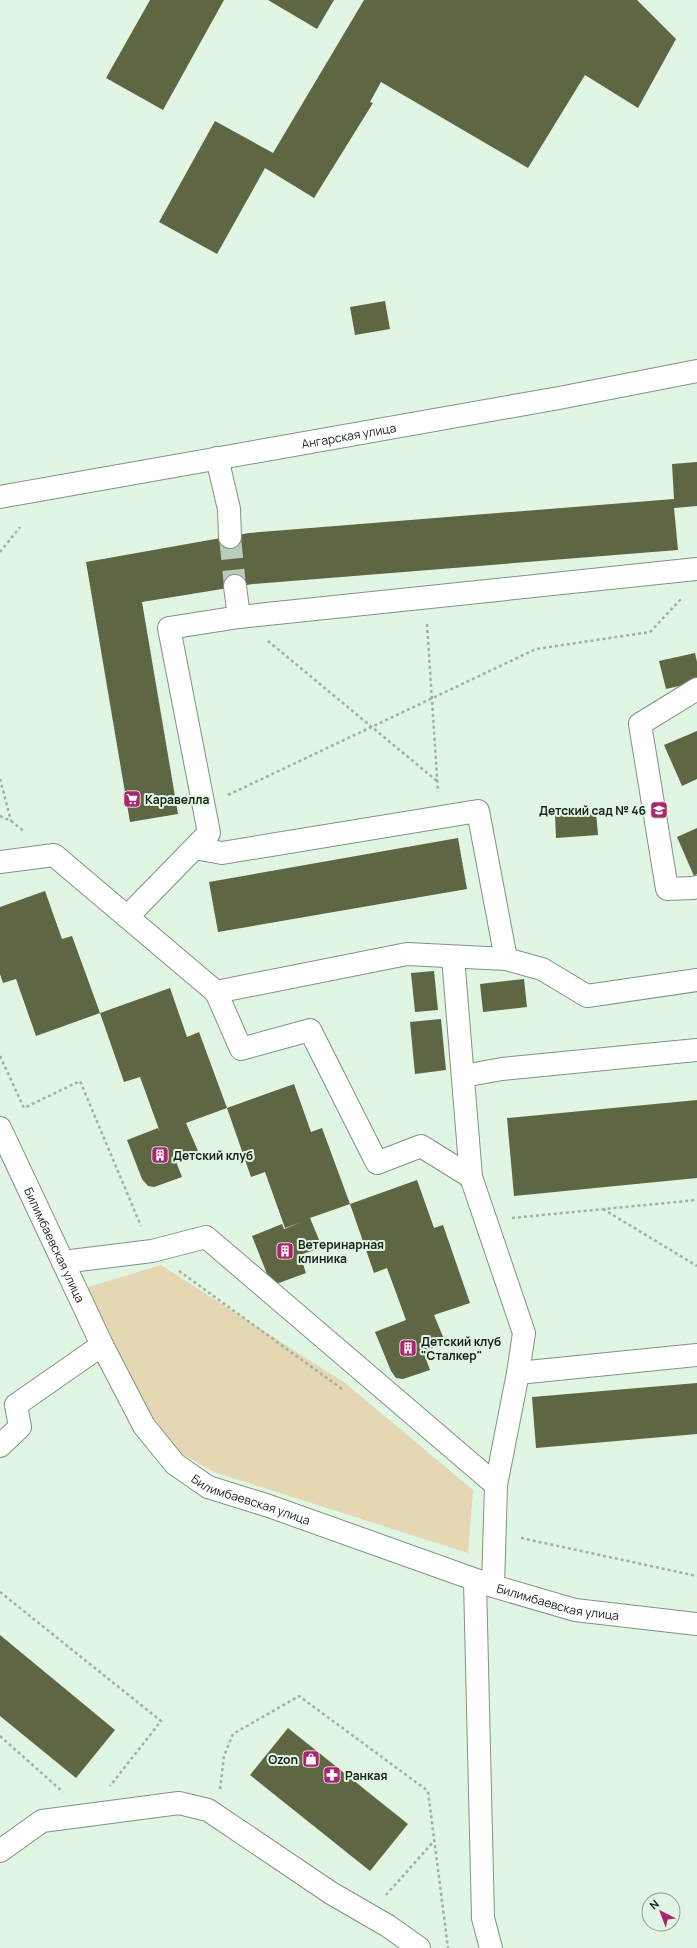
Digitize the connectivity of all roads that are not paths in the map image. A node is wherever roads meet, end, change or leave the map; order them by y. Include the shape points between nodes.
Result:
1 (697, 371) edge
2 (217, 458) junction
3 (0, 497) edge
4 (230, 537) tunnel mouth
5 (697, 569) edge
6 (236, 586) tunnel mouth
7 (239, 617) junction
8 (697, 689) edge
9 (195, 848) junction
10 (0, 862) edge
11 (697, 887) edge
12 (127, 917) junction
13 (453, 957) junction
14 (506, 959) junction
15 (697, 980) edge
16 (216, 992) junction
17 (697, 1050) edge
18 (463, 1076) junction
19 (0, 1128) edge
20 (471, 1177) junction
21 (63, 1262) junction
22 (102, 1345) junction
23 (697, 1356) edge
24 (518, 1373) junction
25 (8, 1401) edge
26 (0, 1446) edge
27 (496, 1485) junction
28 (484, 1584) junction
29 (697, 1624) edge
30 (0, 1852) edge
31 (419, 1948) edge
32 (491, 1948) edge

1 - 2 main road, Ангарская улица
2 - 3 main road, Ангарская улица
2 - 4 main road via 228,509
5 - 7 main road
6 - 7 main road
7 - 9 main road via 169,628 209,833
8 - 11 main road via 640,724 667,889
9 - 12 main road
9 - 14 main road via 222,853 478,811
10 - 12 main road via 54,855
12 - 16 main road
13 - 14 main road
13 - 16 main road via 407,954
13 - 18 main road
14 - 15 main road via 542,969 587,996
16 - 20 main road via 241,1049 310,1030 377,1163 421,1146
17 - 18 main road
18 - 20 main road
19 - 21 main road, Билимбаевская улица
20 - 24 main road via 524,1333
21 - 22 main road, Билимбаевская улица
21 - 27 main road via 152,1252 206,1237
22 - 25 main road
22 - 28 main road, Билимбаевская улица via 144,1426 175,1464 208,1487 269,1506
23 - 24 main road
24 - 27 main road
25 - 26 main road via 20,1426
27 - 28 main road
28 - 29 main road, Билимбаевская улица via 575,1610
28 - 32 main road via 483,1918
30 - 31 main road via 42,1821 179,1803 208,1810 331,1894 388,1926

